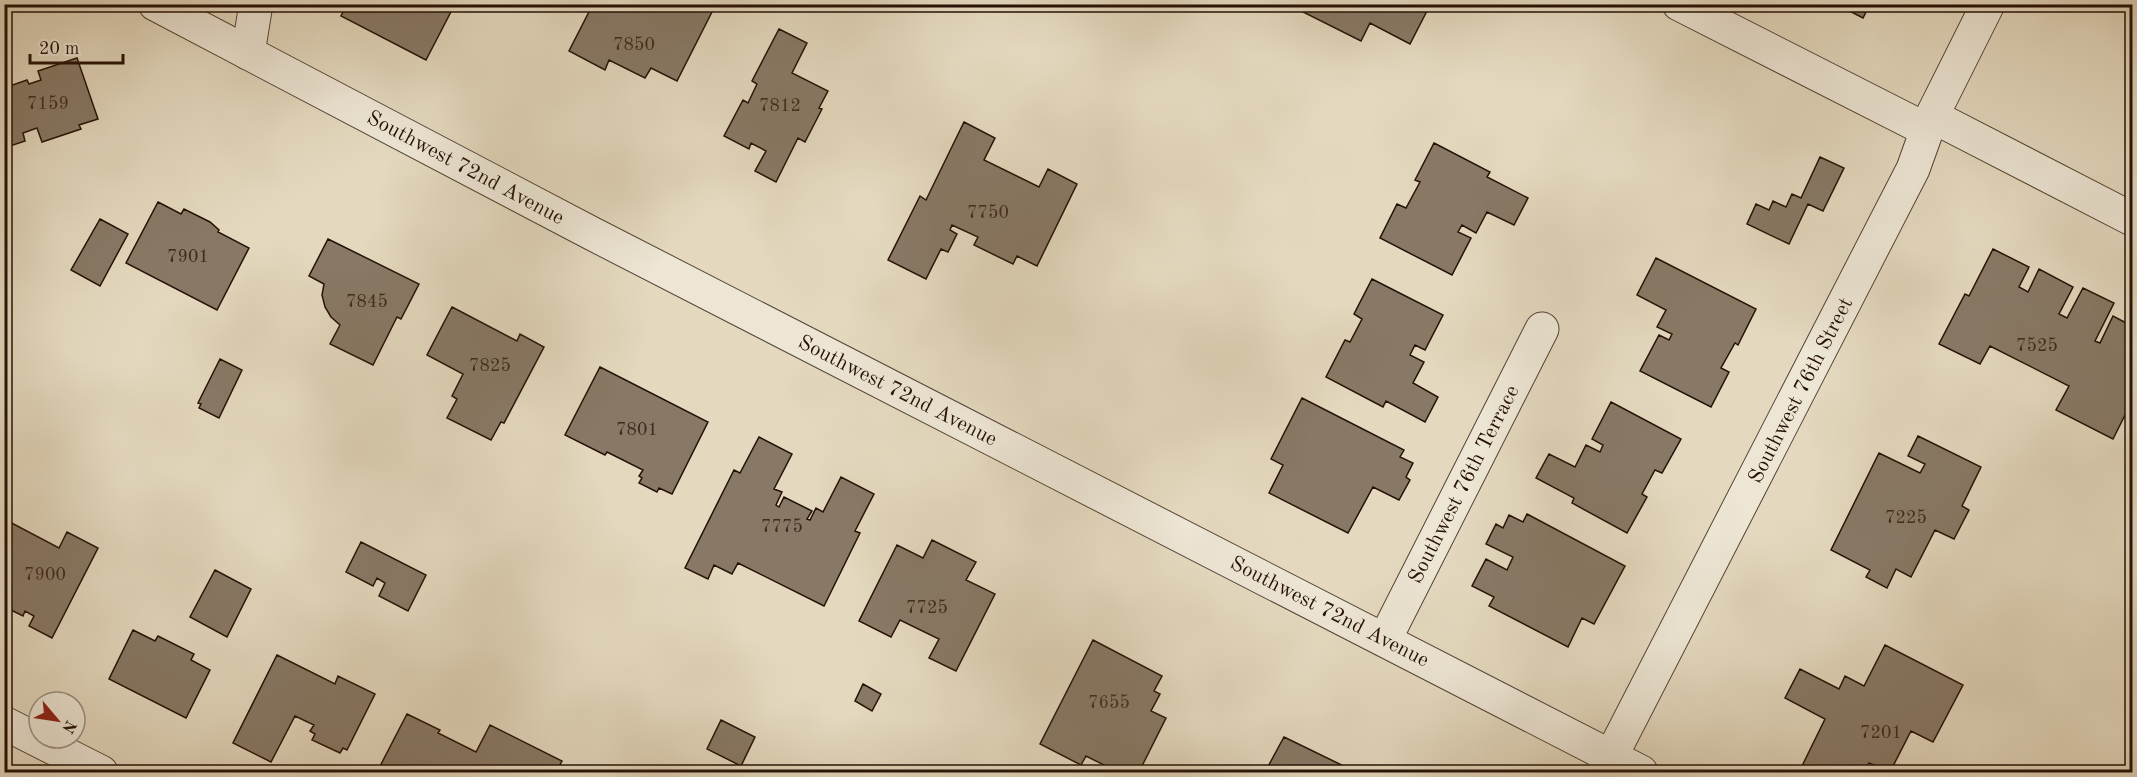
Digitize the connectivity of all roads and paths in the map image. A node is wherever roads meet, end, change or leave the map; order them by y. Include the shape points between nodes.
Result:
1 (256, 4) edge
2 (1679, 4) edge
3 (1988, 4) edge
4 (174, 9) edge
5 (248, 53) junction
6 (1930, 123) junction
7 (2133, 219) edge
8 (1542, 329) dead end
9 (1385, 639) junction
10 (4, 723) edge
11 (1607, 765) edge
12 (101, 772) edge
13 (1641, 772) edge

1 - 5 street
2 - 6 street
3 - 6 street, Southwest 76th Street
4 - 5 street, Southwest 72nd Avenue
5 - 9 street, Southwest 72nd Avenue
6 - 7 street
6 - 11 street, Southwest 76th Street via 1913,169
8 - 9 street, Southwest 76th Terrace
9 - 11 street, Southwest 72nd Avenue
10 - 12 street
11 - 13 street, Southwest 72nd Avenue

